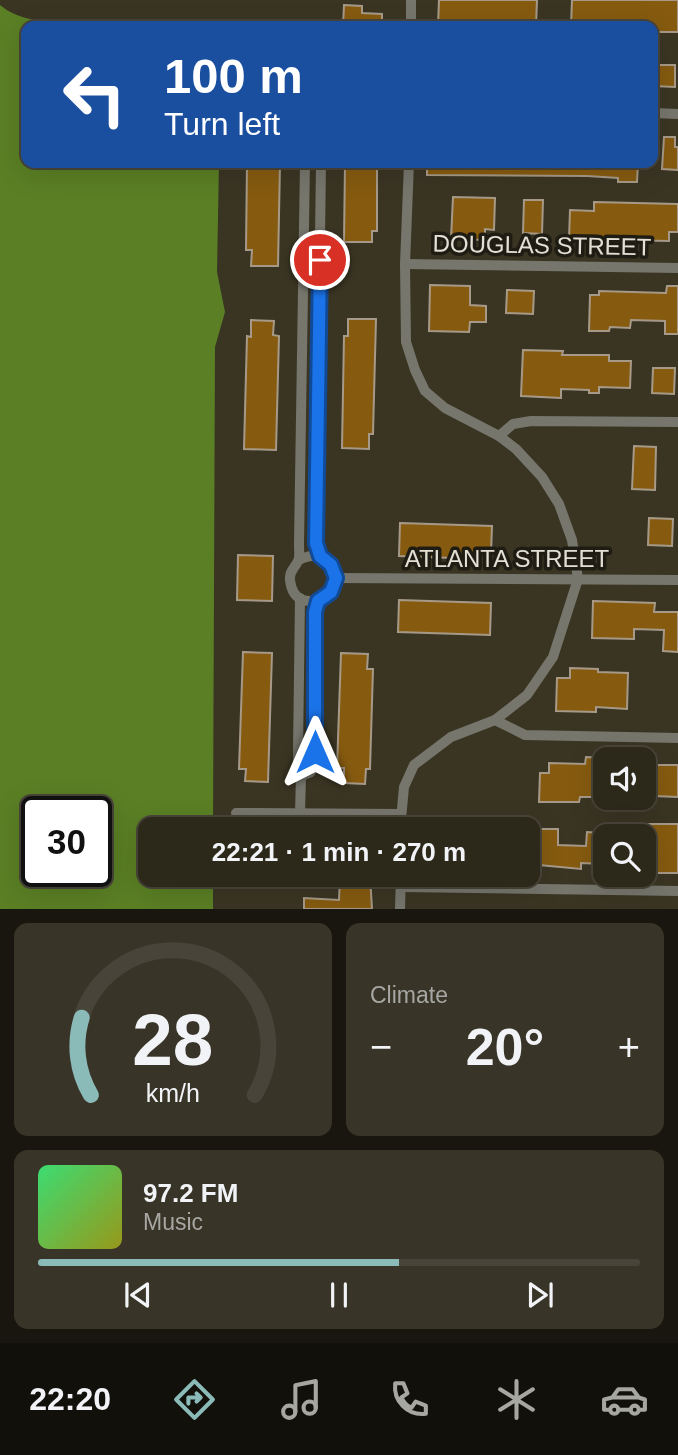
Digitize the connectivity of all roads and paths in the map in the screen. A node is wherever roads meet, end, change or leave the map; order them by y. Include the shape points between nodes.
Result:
1 (411, 0) edge
2 (411, 21) edge
3 (658, 113) edge
4 (678, 114) edge
5 (305, 168) edge
6 (321, 168) edge
7 (409, 168) edge
8 (405, 264) junction
9 (678, 268) edge
10 (678, 422) edge
11 (499, 436) junction
12 (320, 556) junction
13 (299, 560) junction
14 (336, 578) junction
15 (578, 579) junction
16 (678, 580) edge
17 (300, 598) junction
18 (318, 601) junction
19 (495, 720) junction
20 (678, 738) edge
21 (301, 776) junction
22 (236, 813) dead end
23 (300, 813) junction
24 (400, 814) joint
25 (401, 887) joint
26 (678, 891) edge
27 (400, 909) edge

1 - 2 street
3 - 4 street
5 - 13 street
6 - 12 street via 316,543
7 - 8 street
8 - 9 street, DOUGLAS STREET
8 - 11 street via 406,342 425,391 445,408
10 - 11 street via 531,421 513,424
11 - 15 street via 542,477 559,504 572,540
12 - 13 street
12 - 14 street via 331,565
13 - 17 street via 290,584
14 - 15 street, ATLANTA STREET
14 - 18 street via 331,592
15 - 16 street, ATLANTA STREET
15 - 19 street via 554,657 527,695
17 - 18 street
17 - 21 street
18 - 21 street via 315,752 311,772
19 - 20 street via 525,735
19 - 24 street via 451,737 414,765 404,787
21 - 23 street
22 - 23 street
23 - 24 street
25 - 26 street
25 - 27 street

